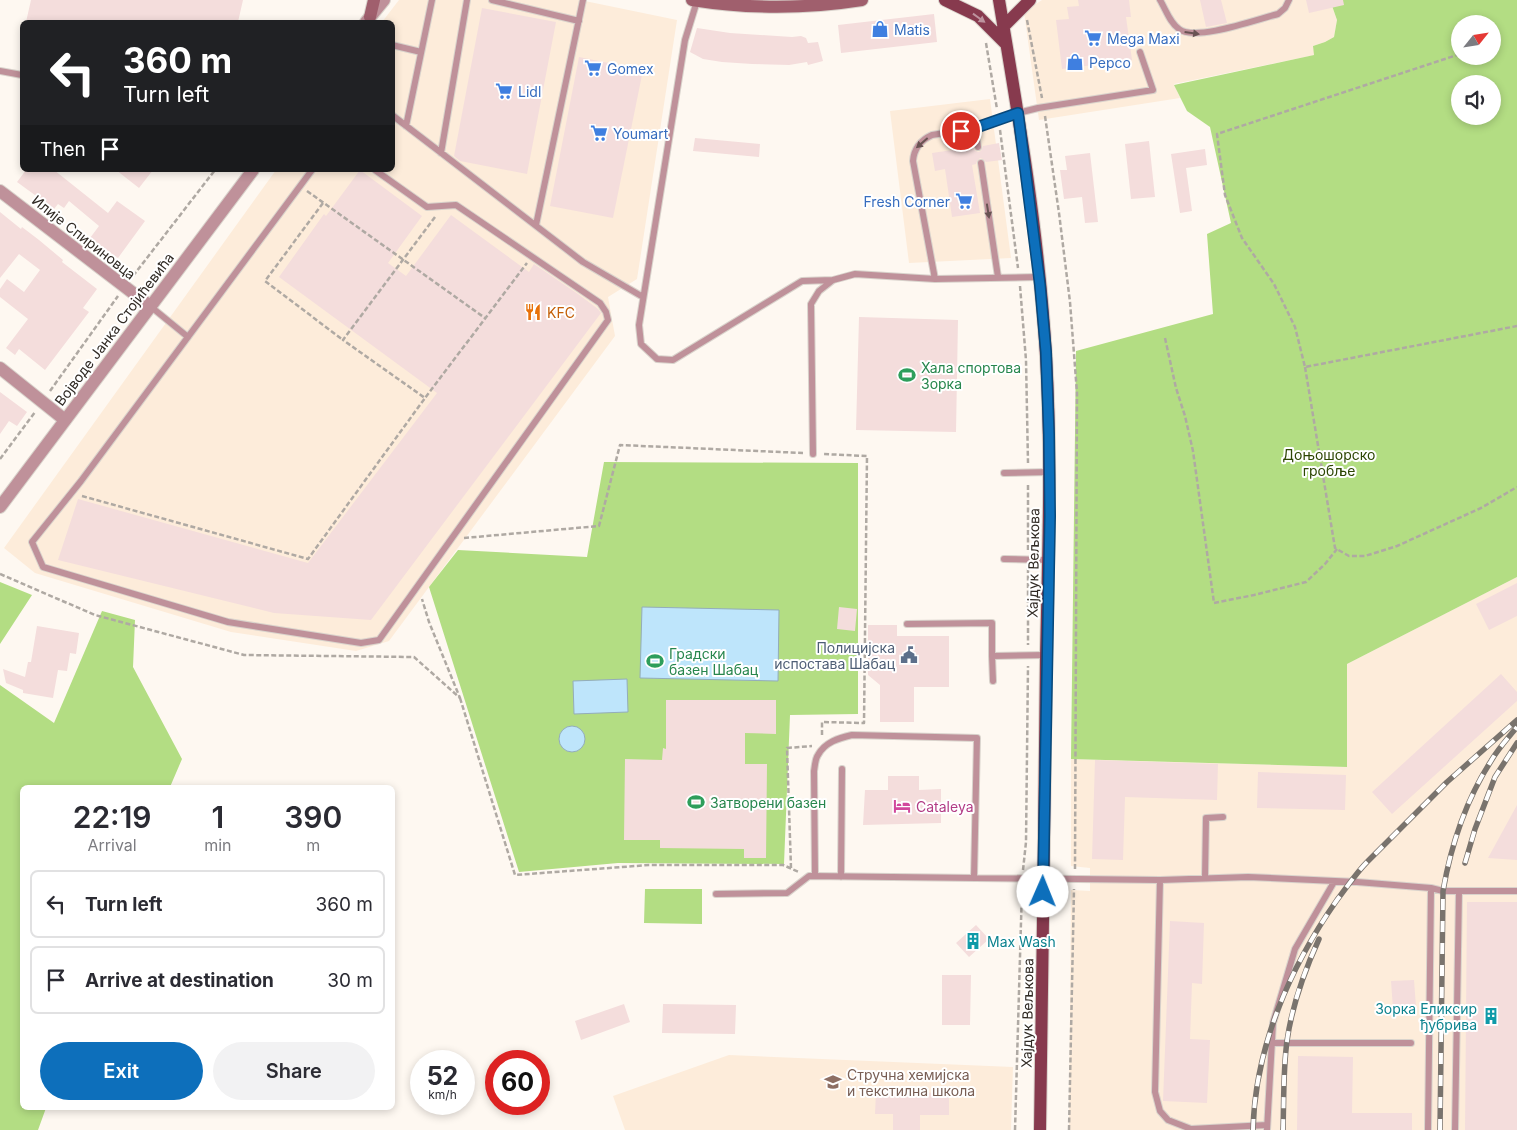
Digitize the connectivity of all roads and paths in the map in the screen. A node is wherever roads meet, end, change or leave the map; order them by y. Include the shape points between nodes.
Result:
1 (374, 0) edge
2 (384, 0) edge
3 (432, 0) edge
4 (467, 0) edge
5 (492, 0) edge
6 (583, 0) edge
7 (694, 0) edge
8 (862, 0) edge
9 (945, 0) edge
10 (999, 0) edge
11 (1160, 0) edge
12 (1289, 0) edge
13 (1027, 2) edge
14 (368, 20) edge
15 (982, 20) junction
16 (579, 21) junction
17 (1003, 26) junction
18 (1006, 44) junction
19 (395, 46) edge
20 (422, 52) junction
21 (1140, 52) dead end
22 (1451, 57) edge
23 (0, 71) edge
24 (20, 75) edge
25 (1044, 107) junction
26 (1018, 113) junction
27 (395, 117) edge
28 (999, 120) junction
29 (406, 126) junction
30 (975, 128) junction
31 (978, 146) dead end
32 (441, 153) junction
33 (981, 163) dead end
34 (213, 172) edge
35 (251, 172) edge
36 (310, 172) edge
37 (378, 172) edge
38 (300, 186) junction
39 (0, 191) edge
40 (323, 203) junction
41 (443, 206) junction
42 (536, 225) junction
43 (532, 257) junction
44 (403, 260) junction
45 (998, 277) junction
46 (1019, 277) junction
47 (1039, 277) junction
48 (935, 279) junction
49 (833, 280) junction
50 (124, 287) junction
51 (643, 297) junction
52 (150, 306) junction
53 (485, 318) junction
54 (1517, 326) edge
55 (188, 337) junction
56 (1165, 338) dead end
57 (343, 340) junction
58 (1306, 367) junction
59 (0, 368) edge
60 (425, 398) junction
61 (42, 402) junction
62 (65, 420) junction
63 (812, 454) junction
64 (0, 459) edge
65 (1050, 472) junction
66 (1004, 473) dead end
67 (1028, 473) junction
68 (1517, 488) edge
69 (71, 494) junction
70 (0, 507) edge
71 (458, 538) dead end
72 (1337, 549) junction
73 (1004, 559) dead end
74 (1028, 559) junction
75 (1048, 560) junction
76 (907, 624) dead end
77 (992, 656) junction
78 (1028, 656) junction
79 (1046, 656) junction
80 (993, 681) dead end
81 (460, 698) dead end
82 (822, 738) dead end
83 (813, 746) dead end
84 (842, 769) dead end
85 (1223, 817) dead end
86 (791, 868) junction
87 (812, 876) junction
88 (840, 876) junction
89 (974, 878) junction
90 (1022, 878) junction
91 (1044, 878) junction
92 (1205, 878) junction
93 (1074, 879) junction
94 (1160, 880) junction
95 (1334, 882) junction
96 (1431, 888) junction
97 (1459, 891) junction
98 (1517, 891) edge
99 (716, 894) dead end
100 (1272, 1042) junction
101 (1411, 1043) dead end
102 (1267, 1127) edge
103 (1015, 1130) edge
104 (1040, 1130) edge
105 (1069, 1130) edge
106 (1428, 1130) edge
107 (1455, 1130) edge

1 - 14 main road
2 - 14 street
3 - 20 lane
4 - 32 lane
5 - 16 lane
6 - 16 lane
7 - 8 main road via 772,8
7 - 51 lane via 684,40
9 -> 15 main road
10 - 17 main road, Хајдук Вељкова
11 -> 12 lane via 1172,23 1181,31 1201,34 1278,14
13 - 17 main road
13 - 25 path
15 - 18 main road
15 - 28 path
16 - 42 lane
17 - 18 main road, Хајдук Вељкова
18 - 26 main road, Хајдук Вељкова
19 - 20 lane
20 - 29 lane
21 - 25 lane via 1154,90
22 - 58 path via 1217,134 1225,195 1242,238 1274,284 1295,326
23 - 24 lane
25 - 26 lane
25 - 93 path via 1068,284 1077,393
26 - 28 lane
26 - 47 main road, Хајдук Вељкова
27 - 29 lane
28 - 30 lane
28 - 46 path
29 - 32 lane
30 - 31 lane
30 -> 48 lane via 932,135 914,152
32 - 42 lane
33 -> 45 lane
34 - 50 path
35 - 52 street, Војводе Јанка Стојићевића
36 - 38 lane
37 - 41 lane via 427,207
38 - 40 path
38 - 55 lane
39 - 50 street, Илије Спириновца
40 - 44 path
40 - 57 path via 265,281
41 - 43 lane via 456,205
41 - 44 path
42 - 51 lane via 583,262
43 - 53 path
43 - 69 lane via 600,304 608,320 379,640 361,643 228,622 43,567 32,542
44 - 53 path
44 - 57 path
45 - 46 lane
45 - 48 lane
46 - 47 lane
46 - 67 path via 1026,360
47 - 65 main road, Хајдук Вељкова via 1048,392
48 - 49 lane via 855,274
49 - 51 lane via 802,281 672,360 657,359 640,344 638,325
49 - 63 lane via 819,291 811,304
50 - 52 street, Илије Спириновца
50 - 61 path
52 - 55 lane
52 - 62 street, Војводе Јанка Стојићевића
53 - 60 path
54 - 58 path
55 - 69 lane
56 - 72 path via 1193,450 1214,603 1306,582
57 - 60 path
58 - 72 path via 1334,548
59 - 61 street
60 - 69 path via 308,559
61 - 62 street
61 - 64 path
62 - 70 street, Војводе Јанка Стојићевића
63 - 71 path via 620,445 599,526
63 - 82 path via 867,456 864,723 822,722
65 - 67 lane
65 - 75 main road, Хајдук Вељкова
66 - 67 lane
67 - 74 path
68 - 72 path via 1397,546 1365,556 1349,556
73 - 74 lane
74 - 75 lane
74 - 78 path
75 - 79 main road, Хајдук Вељкова
76 - 77 lane via 992,623
77 - 78 lane
77 - 80 lane
78 - 79 lane
78 - 90 path via 1026,832
79 - 91 main road, Хајдук Вељкова
81 - 86 path via 515,875 649,865 783,865
83 - 86 path via 787,748
84 - 88 lane
85 - 92 lane via 1206,818
86 - 87 path
87 - 88 lane
87 - 89 lane via 814,771 818,755 829,743 852,735 977,738
87 - 99 lane via 788,893
88 - 89 lane
89 - 90 lane
90 - 91 lane
90 - 103 path
91 - 93 lane
91 - 104 main road, Хајдук Вељкова
92 - 94 lane
92 - 95 lane
93 - 94 lane
93 - 105 path
94 - 102 lane via 1154,1092 1160,1111 1168,1120 1191,1129
95 - 96 lane
95 - 100 lane via 1295,949 1273,1022
96 - 97 lane
96 - 106 lane
97 - 98 lane
97 - 107 lane
100 - 101 lane
100 - 102 lane

